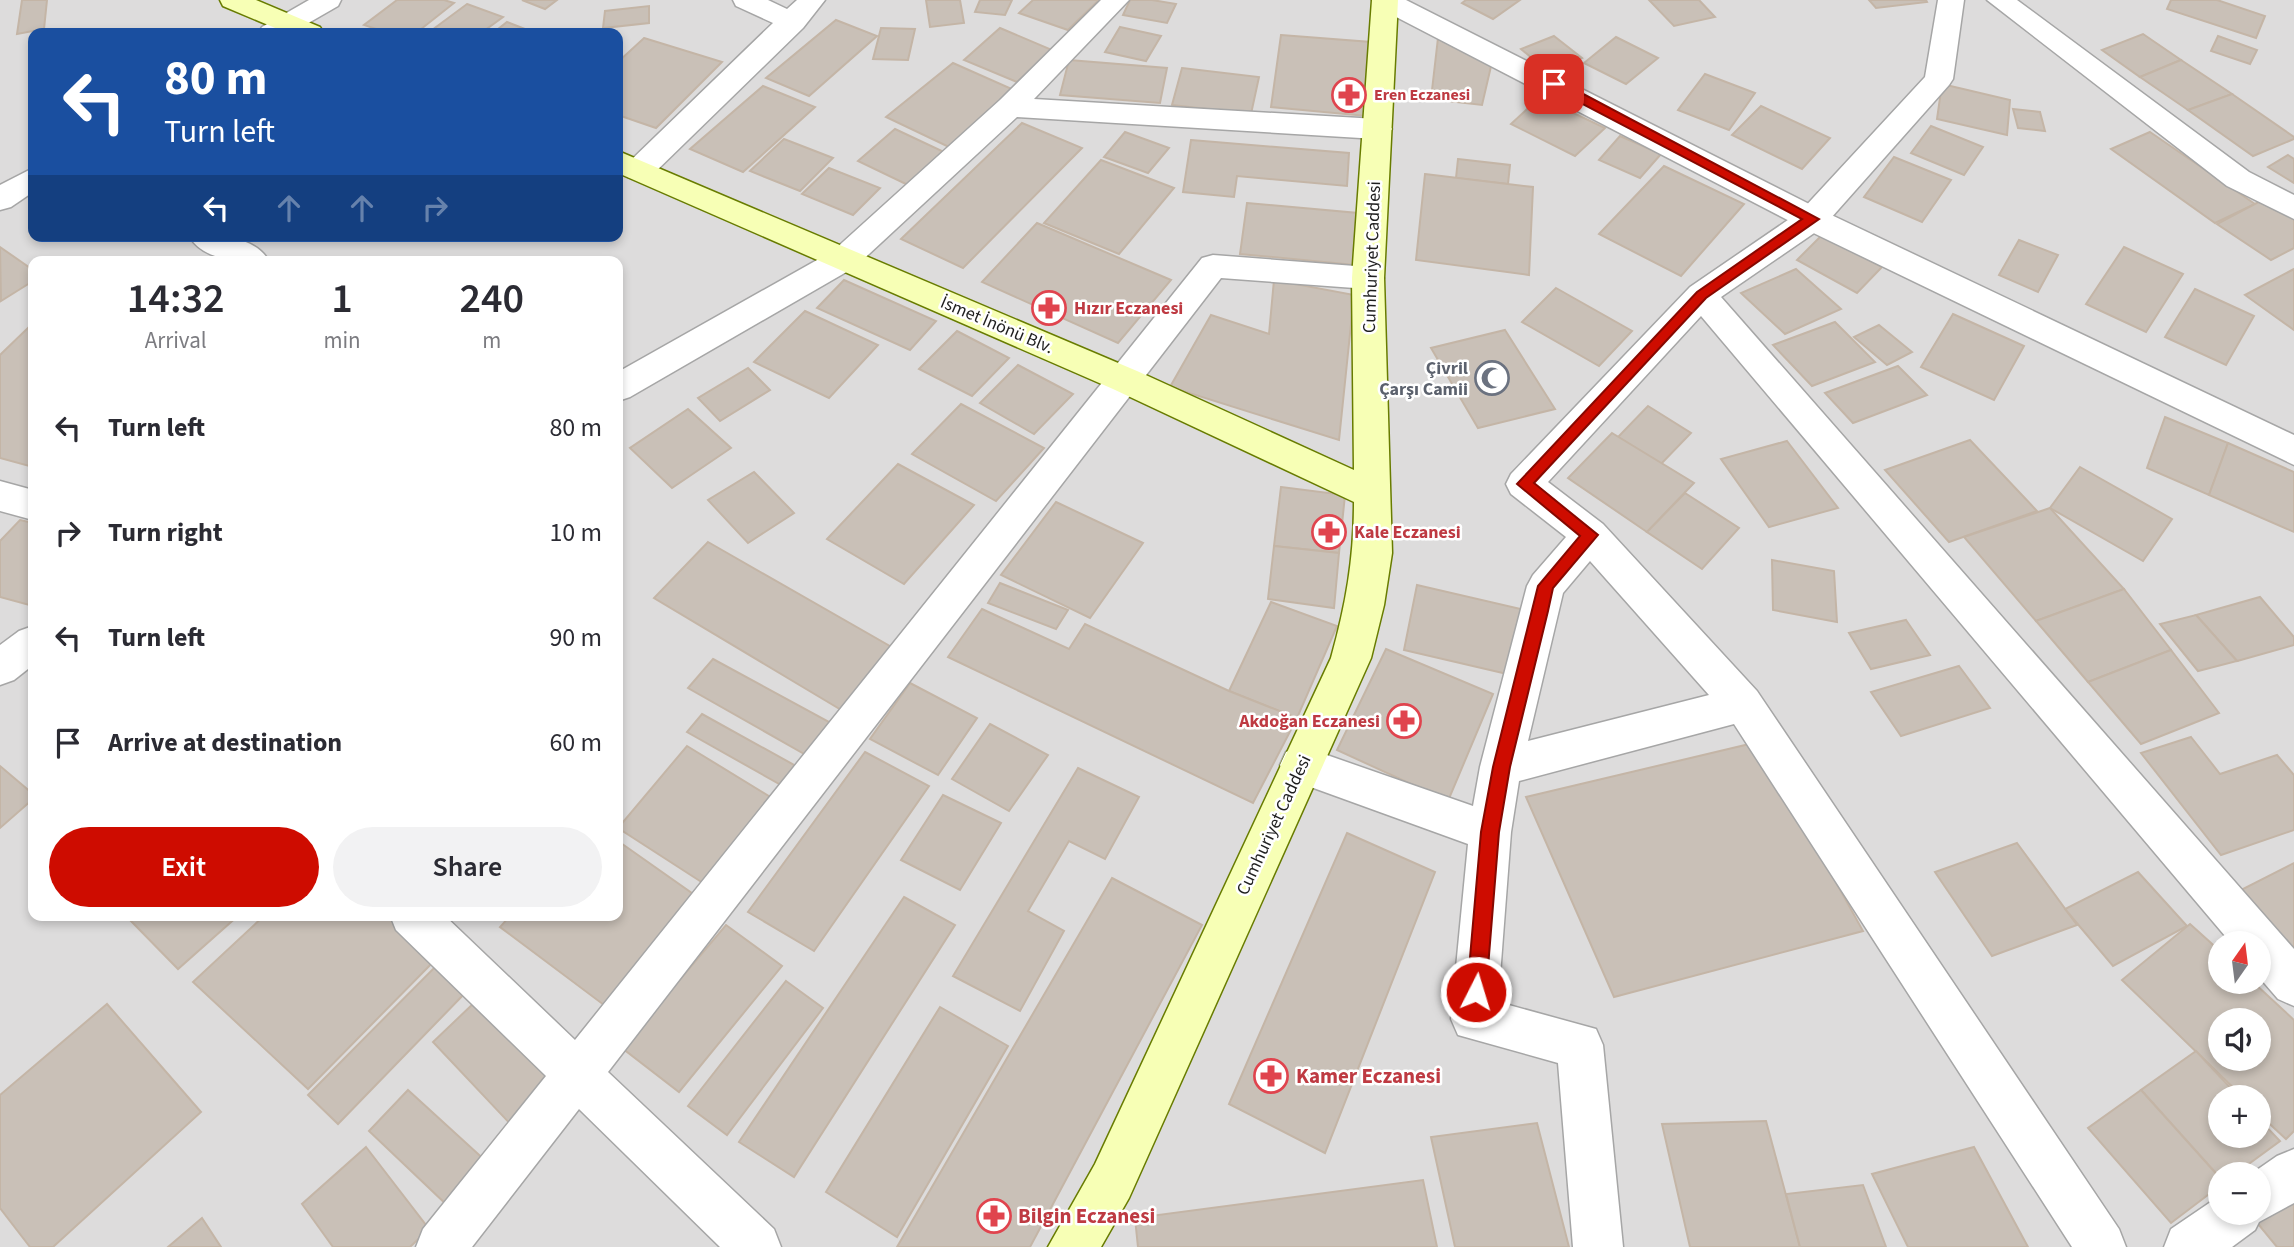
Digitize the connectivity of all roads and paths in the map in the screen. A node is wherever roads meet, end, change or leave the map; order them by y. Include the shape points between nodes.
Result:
1 (233, 0) edge
2 (328, 0) edge
3 (746, 0) edge
4 (812, 0) edge
5 (1116, 0) edge
6 (1385, 0) edge
7 (1951, 0) edge
8 (2000, 0) edge
9 (793, 22) junction
10 (286, 28) edge
11 (293, 28) edge
12 (1010, 107) junction
13 (1377, 129) junction
14 (628, 165) edge
15 (28, 181) edge
16 (0, 200) edge
17 (2294, 208) edge
18 (1812, 219) junction
19 (217, 242) edge
20 (243, 256) edge
21 (844, 259) junction
22 (1368, 278) junction
23 (1701, 295) junction
24 (1125, 380) junction
25 (623, 385) edge
26 (2294, 451) edge
27 (1373, 495) junction
28 (0, 496) edge
29 (28, 504) edge
30 (1590, 535) junction
31 (1743, 704) junction
32 (1301, 765) junction
33 (1501, 767) junction
34 (1490, 832) junction
35 (418, 921) edge
36 (2294, 984) edge
37 (579, 1073) junction
38 (2294, 1173) edge
39 (2271, 1189) edge
40 (2221, 1225) edge
41 (441, 1247) edge
42 (756, 1247) edge
43 (1073, 1247) edge
44 (1598, 1247) edge
45 (2101, 1247) edge
46 (2189, 1247) edge

1 - 10 main road
2 - 11 street
3 - 9 street
4 - 9 street
5 - 12 street
6 - 13 main road, Cumhuriyet Caddesi
6 - 18 street
7 - 18 street via 1939,79
8 - 17 street via 2238,179
9 - 14 street
12 - 13 street
12 - 21 street
13 - 22 main road, Cumhuriyet Caddesi
14 - 21 main road, İsmet İnönü Blv.
15 - 16 street
18 - 23 street
18 - 26 street
19 - 20 street
21 - 24 main road, İsmet İnönü Blv.
21 - 25 street
22 - 24 street via 1213,266
22 - 27 main road, Cumhuriyet Caddesi
23 - 30 street via 1524,484
23 - 36 street
24 - 27 main road, İsmet İnönü Blv.
24 - 37 street
27 - 32 main road, Cumhuriyet Caddesi via 1373,553 1351,658
28 - 29 street
30 - 31 street
30 - 33 street via 1546,586
31 - 33 street
31 - 45 street
32 - 34 street
32 - 43 main road, Cumhuriyet Caddesi via 1112,1181
33 - 34 street
34 - 44 street via 1474,1019 1580,1045
35 - 37 street
37 - 41 street
37 - 42 street
38 - 39 street
40 - 46 street

